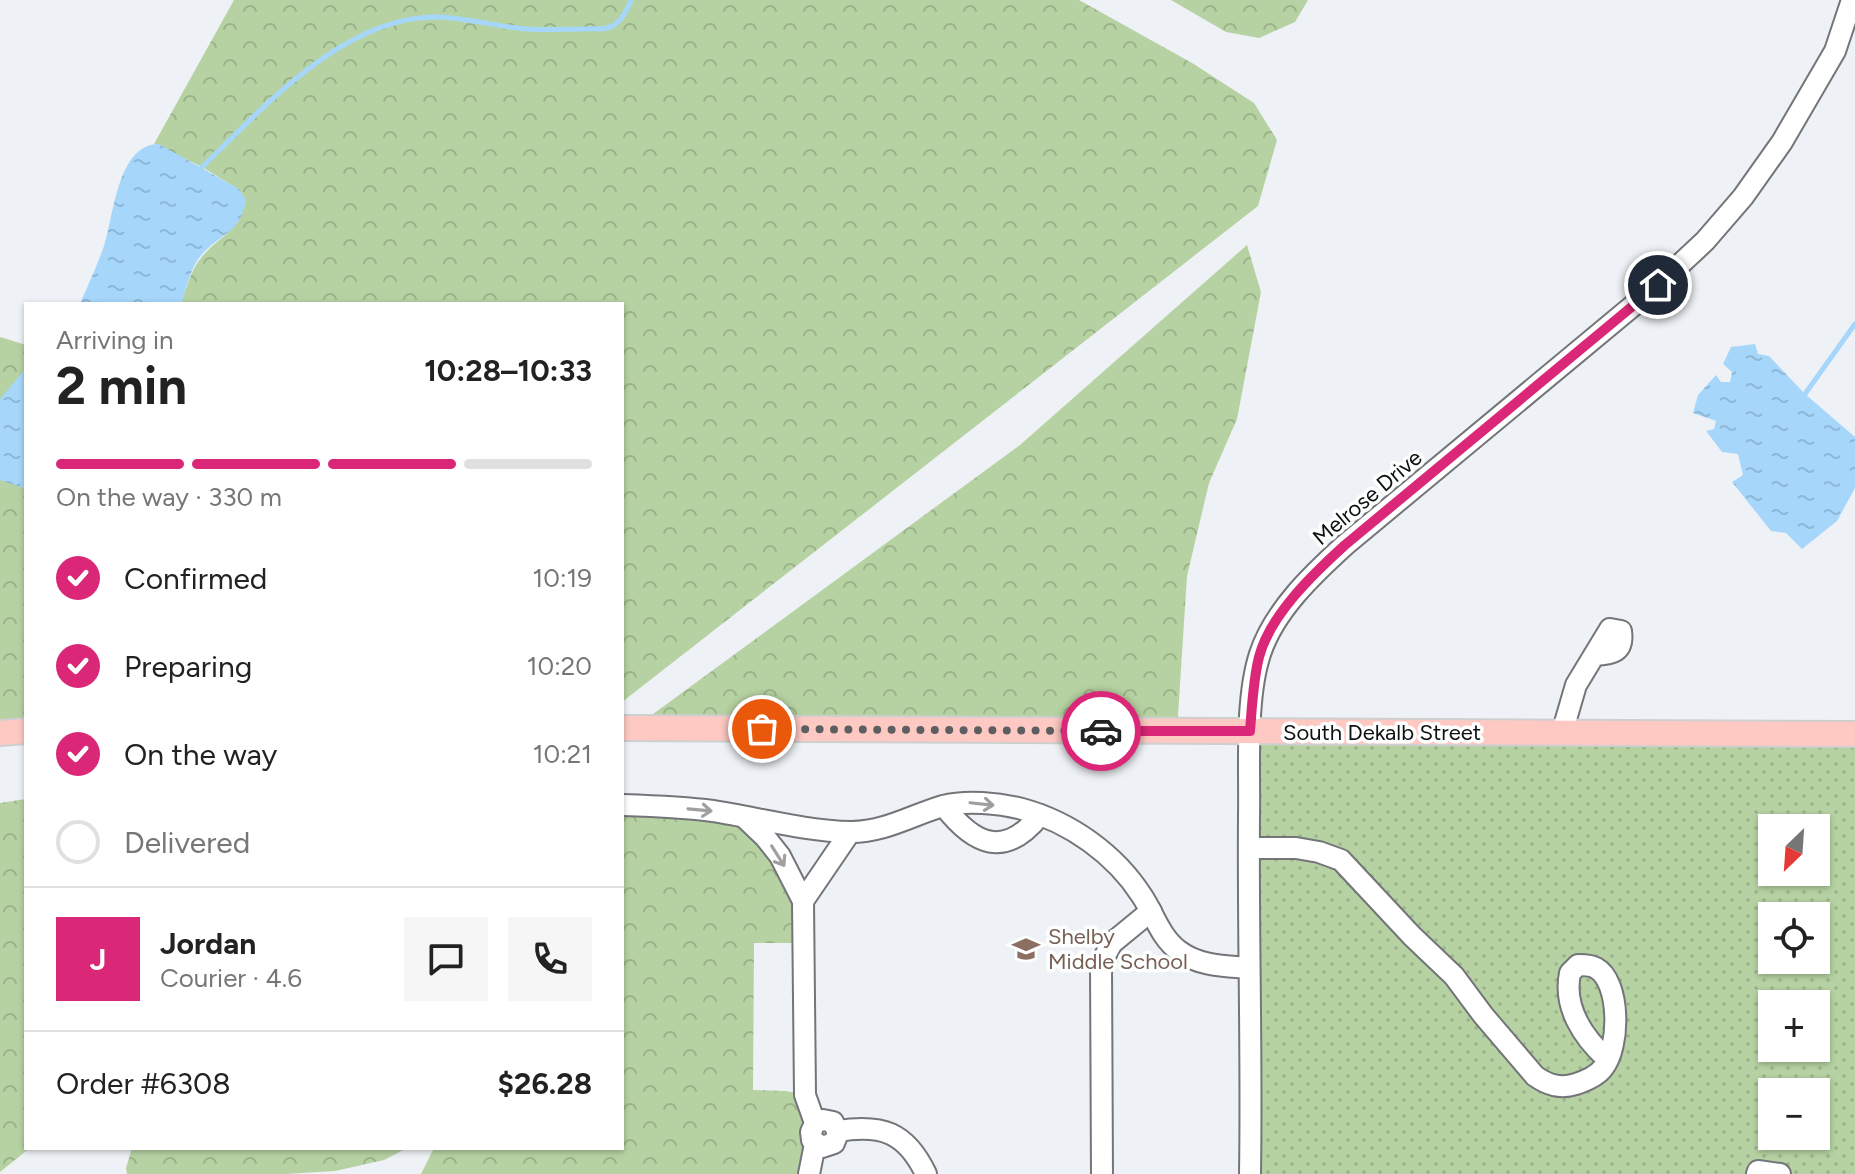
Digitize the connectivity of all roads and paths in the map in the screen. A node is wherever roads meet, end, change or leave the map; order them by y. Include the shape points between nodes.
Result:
1 (1852, 0) edge
2 (1850, 23) edge
3 (1594, 655) dead end
4 (624, 728) edge
5 (24, 731) edge
6 (1250, 731) junction
7 (0, 733) edge
8 (1562, 733) junction
9 (1855, 734) edge
10 (624, 805) edge
11 (944, 806) junction
12 (1040, 815) junction
13 (744, 817) junction
14 (850, 832) junction
15 (1249, 848) junction
16 (803, 901) junction
17 (1151, 911) junction
18 (1248, 968) junction
19 (1607, 1059) dead end
20 (815, 1134) junction
21 (809, 1174) edge
22 (926, 1174) edge
23 (1102, 1174) edge
24 (1250, 1174) edge
25 (1757, 1174) edge
26 (1780, 1174) edge

1 - 2 street, Melrose Drive
2 - 6 street, Melrose Drive via 1782,142 1705,241 1304,585 1260,655
3 - 8 street via 1571,696
4 - 6 main road, South Dekalb Street
5 - 7 main road
6 - 8 main road, South Dekalb Street
6 - 15 street, Melrose Drive
8 - 9 main road, South Dekalb Street
10 -> 13 street
11 -> 12 street via 1020,808
11 - 12 street via 969,833 996,843 1017,838
11 - 14 street via 894,825
12 - 17 street via 1096,846 1127,874
13 - 14 street
13 -> 16 street via 780,856
14 - 16 street
15 - 18 street, Melrose Drive
15 - 19 street via 1296,848 1341,860 1454,976 1545,1083 1569,1086 1587,1080
16 - 20 street via 805,1095
17 - 18 street via 1168,940 1187,955 1213,965
17 - 23 street via 1112,943 1101,963
18 - 24 street, Melrose Drive
20 - 21 street
20 - 22 street via 823,1120 838,1131 888,1131 913,1151
25 - 26 street

